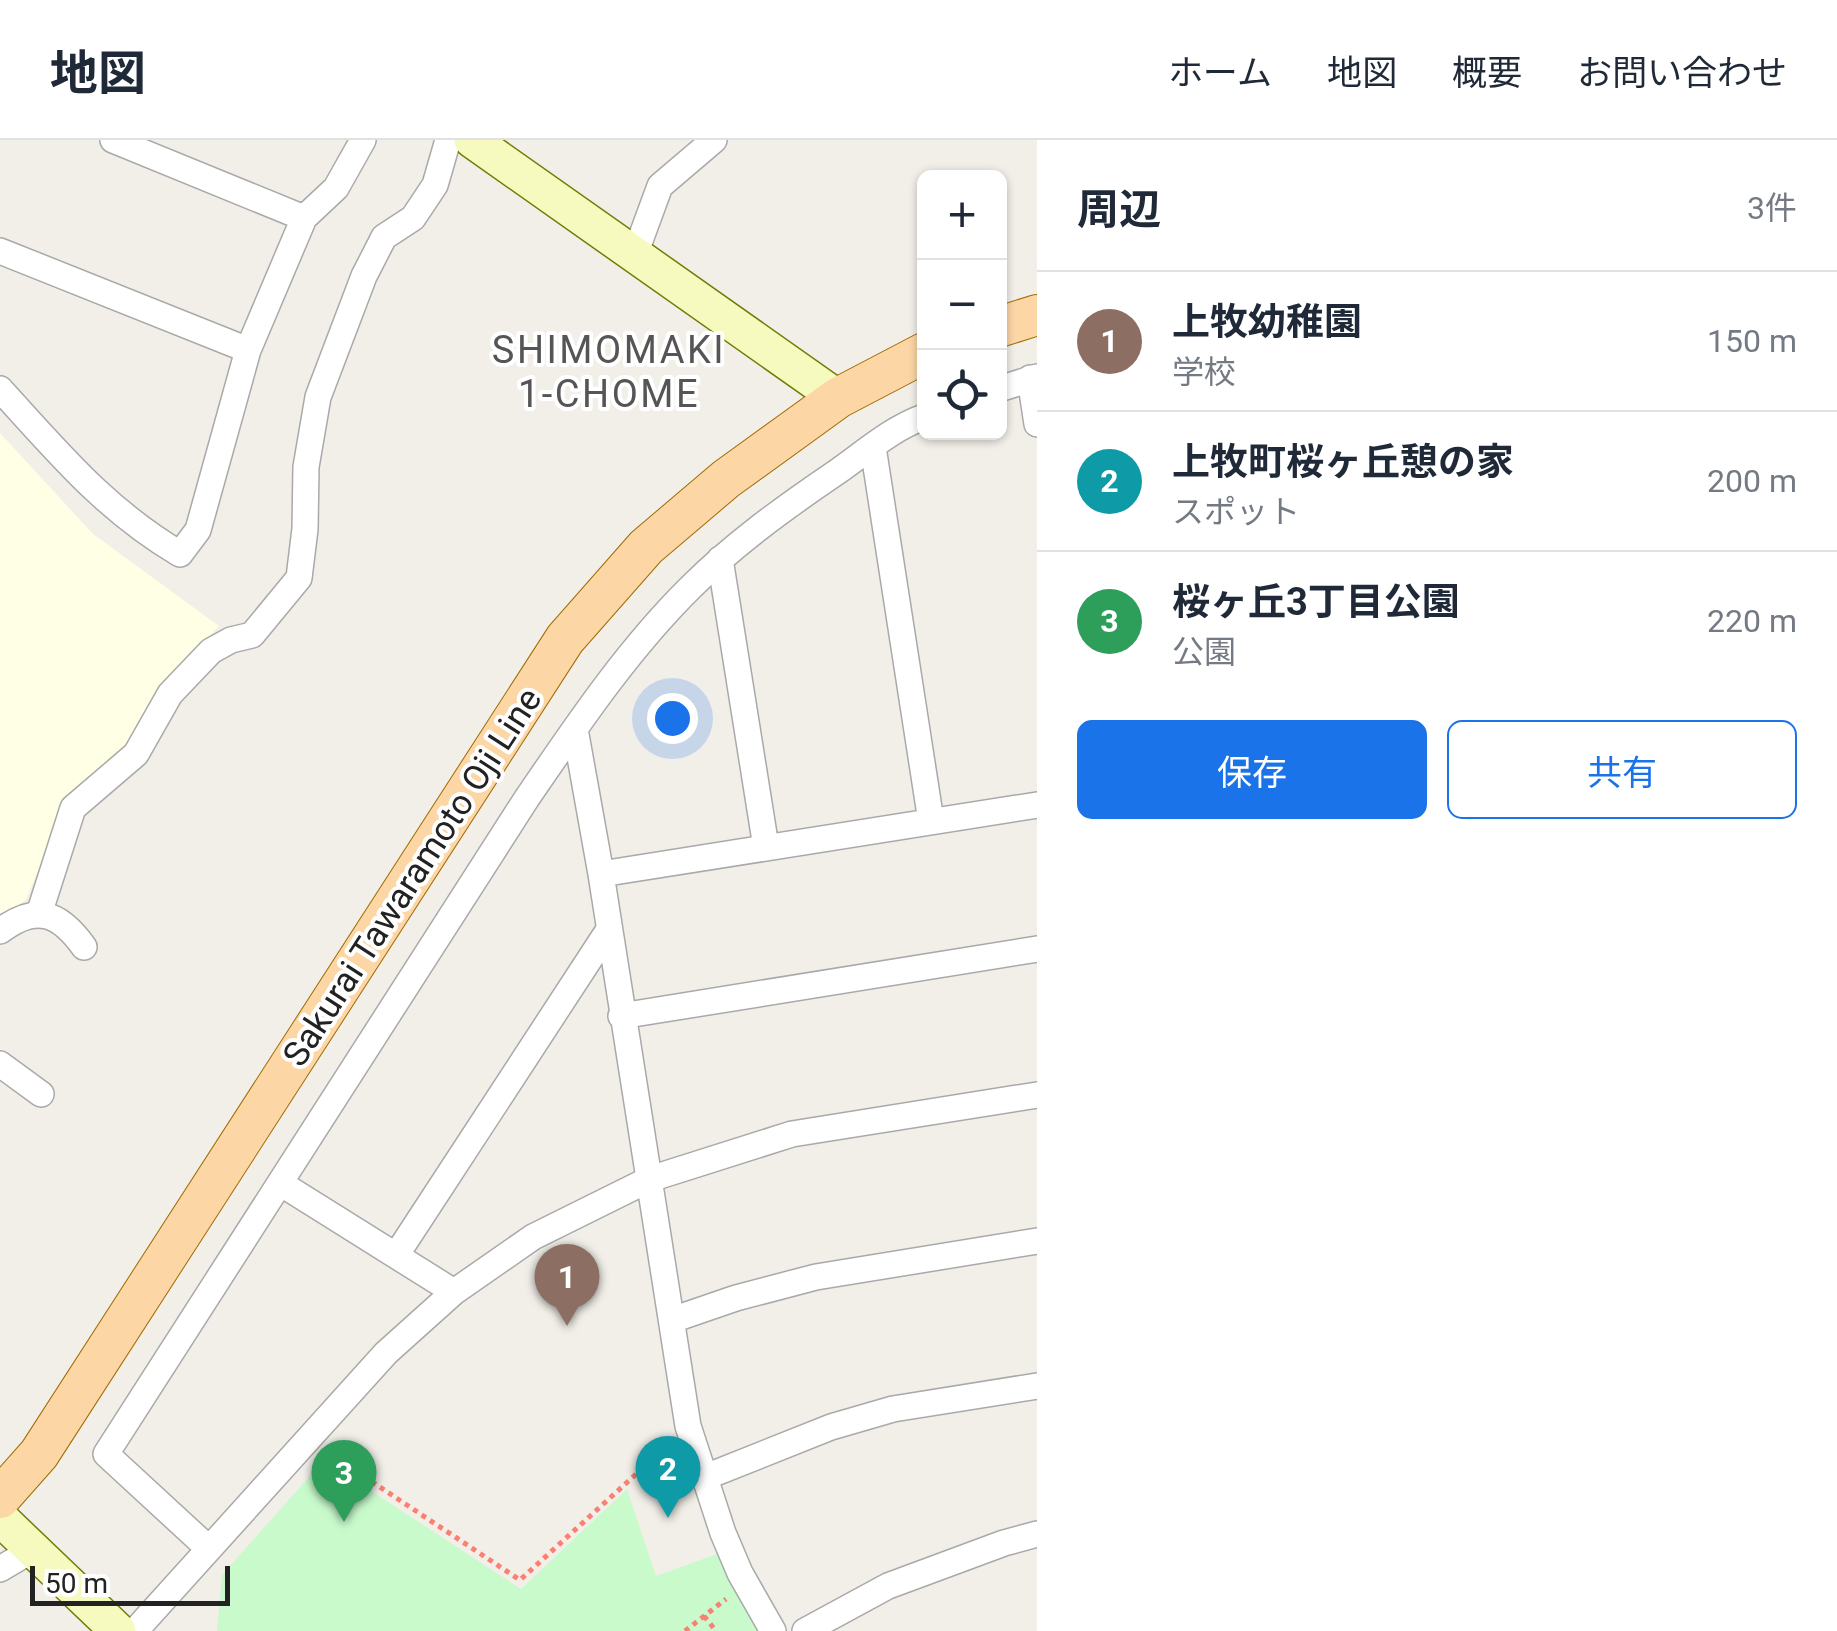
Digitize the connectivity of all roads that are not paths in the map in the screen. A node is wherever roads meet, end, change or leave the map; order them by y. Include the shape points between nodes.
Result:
1 (113, 140) edge
2 (364, 140) edge
3 (448, 140) edge
4 (472, 140) edge
5 (714, 140) edge
6 (304, 218) junction
7 (0, 251) edge
8 (635, 254) junction
9 (1037, 315) edge
10 (1007, 326) edge
11 (248, 350) junction
12 (917, 357) edge
13 (1033, 378) edge
14 (1007, 387) edge
15 (0, 388) edge
16 (838, 398) junction
17 (917, 421) edge
18 (1037, 424) edge
19 (873, 446) junction
20 (720, 560) junction
21 (574, 729) junction
22 (1037, 805) edge
23 (931, 820) junction
24 (766, 848) junction
25 (601, 874) junction
26 (39, 914) junction
27 (0, 930) edge
28 (608, 931) junction
29 (84, 947) dead end
30 (1037, 949) edge
31 (622, 1016) junction
32 (0, 1064) edge
33 (41, 1094) dead end
34 (1037, 1095) edge
35 (650, 1179) junction
36 (280, 1183) junction
37 (1037, 1241) edge
38 (398, 1254) junction
39 (454, 1292) junction
40 (672, 1320) junction
41 (1037, 1386) edge
42 (703, 1478) junction
43 (0, 1498) edge
44 (0, 1518) edge
45 (1037, 1534) edge
46 (208, 1548) junction
47 (32, 1550) junction
48 (0, 1569) edge
49 (118, 1631) edge
50 (136, 1631) edge
51 (772, 1631) edge
52 (805, 1631) edge

1 - 6 street
2 - 6 street via 336,188
3 - 26 street via 435,185 413,218 384,237 364,276 318,397 298,578 252,634 212,650 170,694 136,754 73,808
4 - 8 street
5 - 8 street via 660,186
6 - 11 street
7 - 11 street
8 - 16 street
9 - 10 main road
11 - 15 street via 198,530 180,554 139,530 96,492
12 - 16 main road, Sakurai Tawaramoto Oji Line
13 - 14 street
13 - 18 street
16 - 43 main road, Sakurai Tawaramoto Oji Line via 646,547 565,638 39,1454
17 - 19 street
19 - 20 street
19 - 23 street
20 - 21 street via 648,633
20 - 24 street
21 - 25 street
21 - 36 street
22 - 23 street
23 - 24 street
24 - 25 street
25 - 28 street
26 - 27 street via 18,917
26 - 29 street via 68,924
28 - 31 street
28 - 38 street
30 - 31 street
31 - 35 street
32 - 33 street
34 - 35 street via 792,1134
35 - 39 street via 533,1237
35 - 40 street
36 - 38 street
36 - 46 street via 106,1454
37 - 40 street via 816,1277
38 - 39 street
39 - 46 street via 386,1354
40 - 42 street
41 - 42 street via 892,1409
42 - 51 street
44 - 47 street
45 - 52 street via 888,1586
46 - 50 street
47 - 48 street
47 - 49 street

